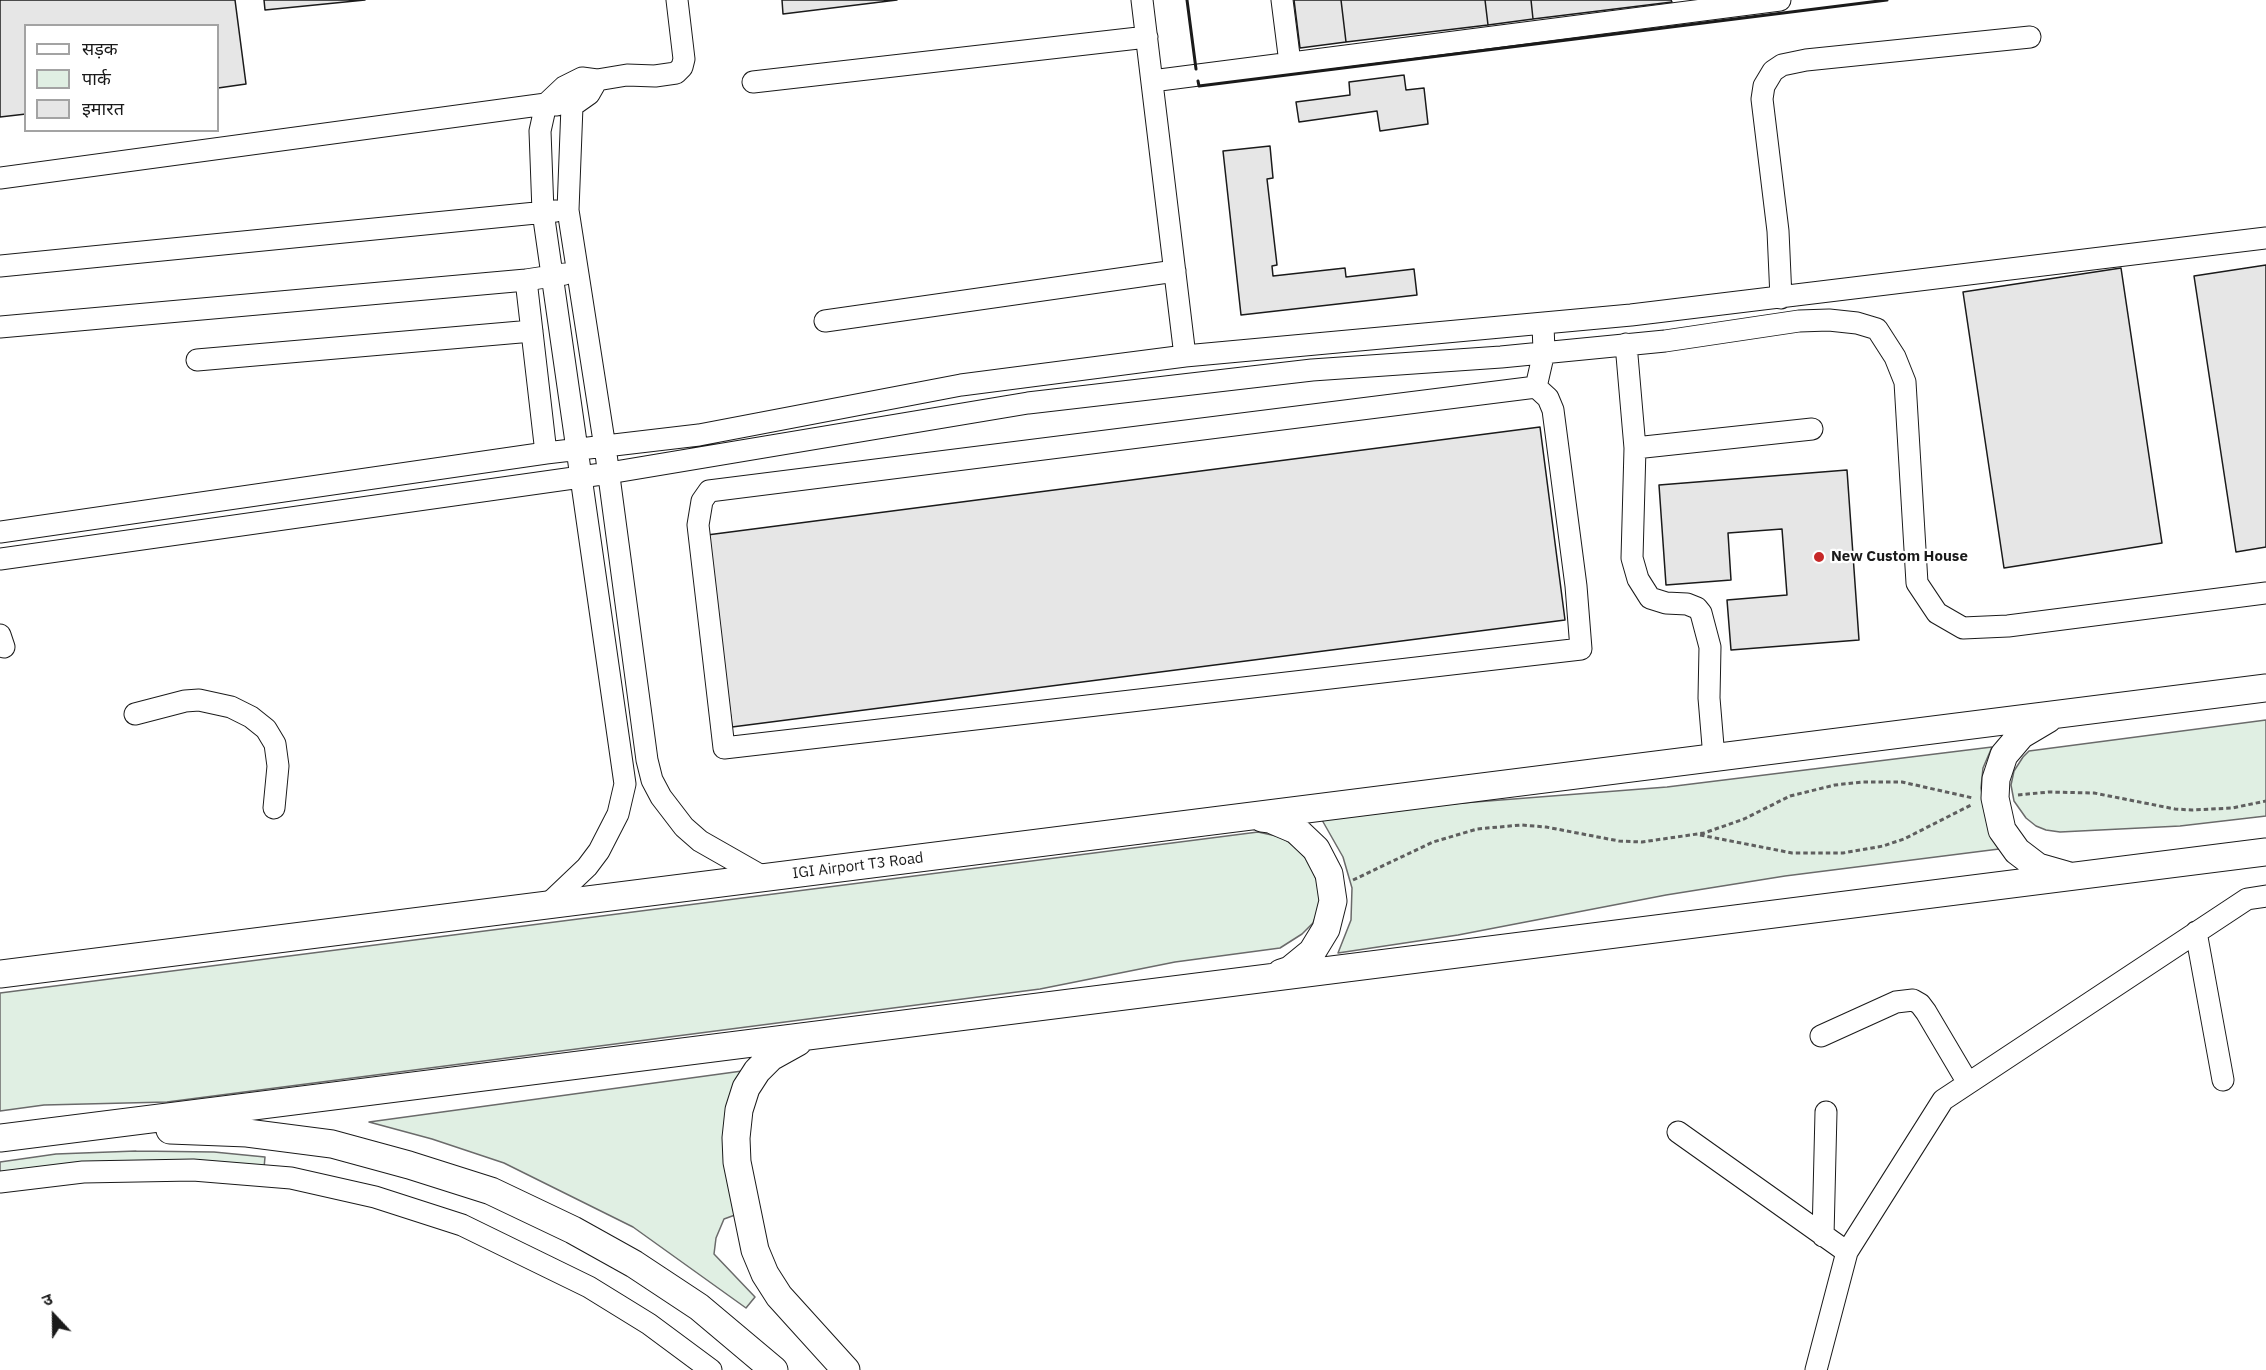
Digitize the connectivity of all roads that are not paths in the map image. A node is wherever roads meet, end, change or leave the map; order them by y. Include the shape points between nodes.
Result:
1 (677, 0) edge
2 (1142, 0) edge
3 (1282, 0) edge
4 (1780, 0) edge
5 (1147, 37) junction
6 (2030, 37) dead end
7 (1290, 63) junction
8 (597, 80) junction
9 (1152, 81) junction
10 (753, 82) dead end
11 (546, 104) junction
12 (572, 106) junction
13 (0, 178) edge
14 (568, 210) junction
15 (543, 212) junction
16 (2266, 238) edge
17 (0, 266) edge
18 (1175, 271) junction
19 (578, 272) junction
20 (552, 276) junction
21 (525, 280) junction
22 (1781, 298) junction
23 (825, 321) dead end
24 (1543, 324) junction
25 (0, 327) edge
26 (532, 331) junction
27 (1626, 344) junction
28 (1544, 352) junction
29 (1185, 356) junction
30 (196, 360) dead end
31 (1536, 387) junction
32 (1812, 429) dead end
33 (605, 447) junction
34 (1635, 448) junction
35 (577, 449) junction
36 (546, 453) junction
37 (704, 457) junction
38 (609, 473) junction
39 (581, 477) junction
40 (709, 491) junction
41 (0, 532) edge
42 (0, 559) edge
43 (2266, 592) edge
44 (2266, 688) edge
45 (2067, 713) junction
46 (135, 714) dead end
47 (1714, 758) junction
48 (274, 808) dead end
49 (1242, 817) junction
50 (2266, 852) edge
51 (2088, 875) junction
52 (765, 878) junction
53 (2266, 896) edge
54 (546, 906) junction
55 (2196, 932) junction
56 (0, 974) edge
57 (1263, 979) junction
58 (813, 1036) junction
59 (1821, 1036) dead end
60 (2223, 1080) dead end
61 (1968, 1083) junction
62 (1826, 1112) dead end
63 (88, 1127) junction
64 (1678, 1132) dead end
65 (0, 1138) edge
66 (0, 1182) edge
67 (1823, 1236) junction
68 (1847, 1252) junction
69 (711, 1370) edge
70 (774, 1370) edge
71 (846, 1370) edge
72 (1816, 1370) edge

1 - 8 street via 682,67 676,73
2 - 5 street
3 - 7 street
4 - 7 street
5 - 9 street
5 - 10 street
6 - 22 street via 1806,60 1773,71 1762,99 1778,231
7 - 9 street
8 - 11 street via 582,78 564,87
8 - 12 street via 589,94
9 - 18 street
11 - 12 street
11 - 13 street
11 - 15 street via 540,131
12 - 14 street
14 - 15 street
14 - 19 street
15 - 17 street
15 - 20 street
16 - 22 street
18 - 23 street
18 - 29 street
19 - 20 street
19 - 33 street
20 - 21 street
20 - 35 street
21 - 25 street
21 - 26 street
22 - 24 street
24 - 28 street
24 - 29 street
26 - 30 street
26 - 36 street
27 - 28 street
27 - 34 street
27 - 43 street via 1799,321 1829,320 1877,329 1905,382 1917,583 1937,613 1963,628 2008,626
28 - 31 street
28 - 37 street via 1312,370 1028,403
29 - 33 street via 961,385 699,435
31 - 40 street
31 - 40 street via 1548,398 1553,410 1581,649 724,748 698,525 702,501
32 - 34 street
33 - 35 street
33 - 38 street
34 - 47 street via 1632,558 1638,579 1650,598 1687,604 1701,613 1710,647
35 - 36 street
35 - 39 street
36 - 41 street
37 - 38 street
37 - 40 street
38 - 39 street
38 - 52 street via 652,780 671,812 700,841
39 - 42 street
39 - 54 street via 625,784 618,814 599,851
44 - 45 main road
45 - 47 main road
45 - 51 main road via 2042,720 2021,735 2004,755 1995,798 2002,830 2017,851 2038,867 2062,875
46 - 48 street via 199,700 231,707 251,717 266,729 275,744 278,766
47 - 49 main road
49 - 52 main road, IGI Airport T3 Road
49 - 57 main road via 1270,819 1296,830 1316,849 1329,874 1333,902 1326,929 1312,952 1290,970
50 - 51 main road
51 - 57 main road
52 - 54 main road, IGI Airport T3 Road
53 - 55 street via 2247,899
54 - 56 main road, IGI Airport T3 Road
55 - 60 street
55 - 61 street
57 - 58 main road
58 - 63 main road
58 - 71 main road via 771,1057 746,1088 739,1110 737,1162 765,1274 786,1304
59 - 61 street via 1896,1002 1913,1000 1926,1012
61 - 68 street via 1943,1100
62 - 67 street
63 - 65 main road
63 - 70 main road via 247,1133 332,1144 491,1191 634,1264 699,1307
64 - 67 street
66 - 69 street via 83,1172 193,1170 291,1178 375,1197 462,1225 589,1287 649,1324
67 - 68 street
68 - 72 street

